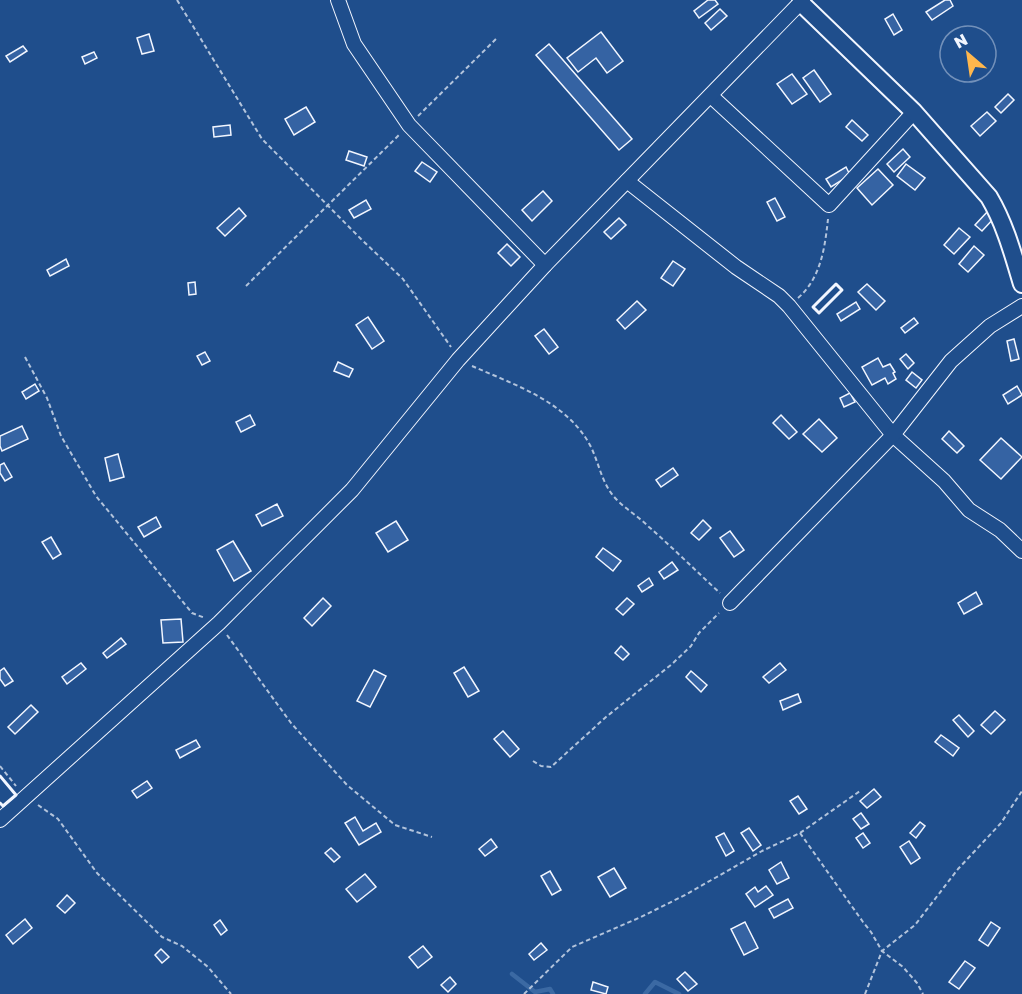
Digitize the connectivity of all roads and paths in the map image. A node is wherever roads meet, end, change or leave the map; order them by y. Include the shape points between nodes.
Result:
1 (177, 0) edge
2 (338, 0) edge
3 (801, 1) edge
4 (497, 38) dead end
5 (711, 96) junction
6 (914, 112) junction
7 (409, 125) junction
8 (627, 181) junction
9 (328, 205) junction
10 (829, 205) junction
11 (545, 265) junction
12 (1022, 284) edge
13 (246, 286) dead end
14 (789, 306) junction
15 (1022, 306) edge
16 (458, 360) junction
17 (894, 435) junction
18 (1022, 551) edge
19 (730, 603) junction
20 (533, 761) dead end
21 (0, 766) edge
22 (860, 791) dead end
23 (1022, 791) edge
24 (25, 796) junction
25 (0, 820) edge
26 (800, 833) junction
27 (882, 951) junction
28 (231, 994) edge
29 (524, 994) edge
30 (866, 994) edge
31 (924, 994) edge

1 - 9 path via 262,139
2 - 7 street via 354,44
3 - 5 street
3 - 6 street
4 - 7 path
5 - 8 street
5 - 10 street
6 - 10 street
6 - 12 street via 989,197 1004,227
7 - 9 path
7 - 11 street
8 - 11 street
8 - 14 street
9 - 13 path
9 - 16 path via 403,279
10 - 14 path via 820,266 804,293
11 - 16 street
14 - 17 street
15 - 17 street via 990,326 951,361
16 - 19 path via 522,388 558,408 576,424 591,447 606,487 617,500
16 - 24 street via 352,490 219,623
17 - 18 street via 969,510 1000,530
17 - 19 street
19 - 20 path via 672,664 551,767
21 - 24 path
22 - 26 path
23 - 27 path via 1001,823 958,868 915,925
24 - 25 street
24 - 28 path via 58,819 98,873 162,937 183,946
26 - 27 path
26 - 29 path via 660,908 572,947
27 - 30 path
27 - 31 path via 903,967

